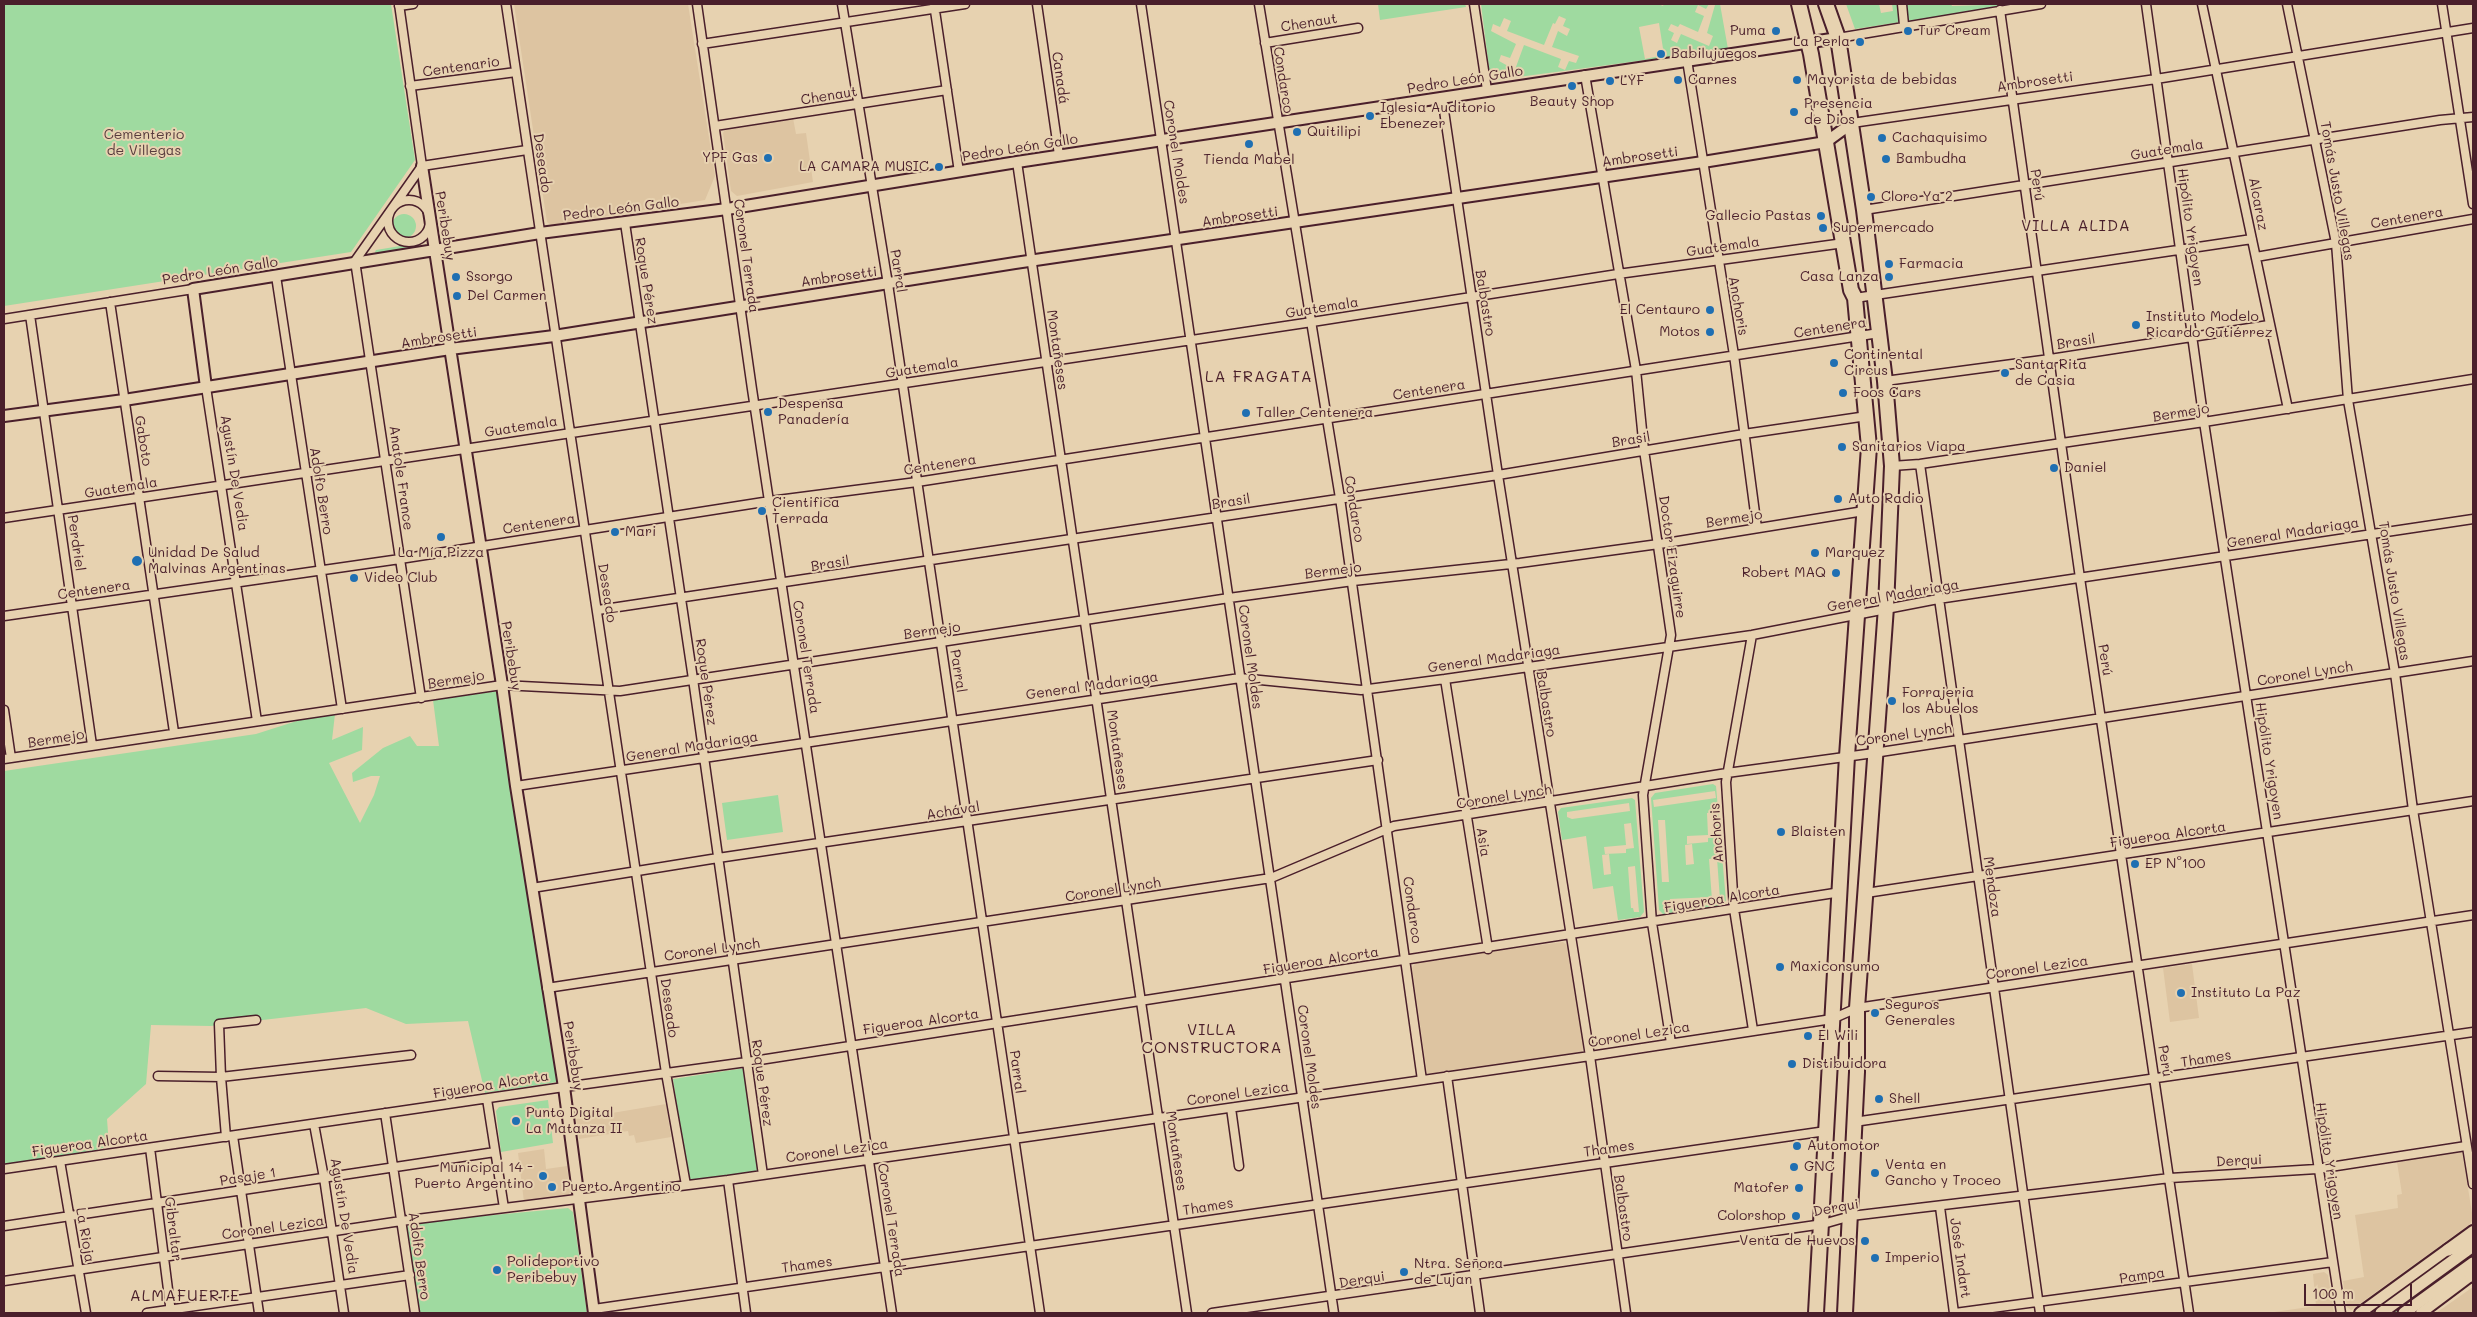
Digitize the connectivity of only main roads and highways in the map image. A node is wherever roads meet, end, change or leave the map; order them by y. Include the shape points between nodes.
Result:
1 (1799, 4) edge
2 (1826, 4) edge
3 (2473, 1237) edge
4 (2473, 1246) edge
5 (2448, 1250) road end
6 (2473, 1263) edge
7 (1816, 1313) edge
8 (1846, 1313) edge
9 (2381, 1313) edge
10 (2404, 1313) edge

1 - 7 highway via 1855,298 1869,447 1847,756
2 - 8 highway via 1838,38 1852,123 1875,295 1892,466 1886,607 1857,1008
3 - 5 main road
4 - 9 main road
6 - 10 main road

